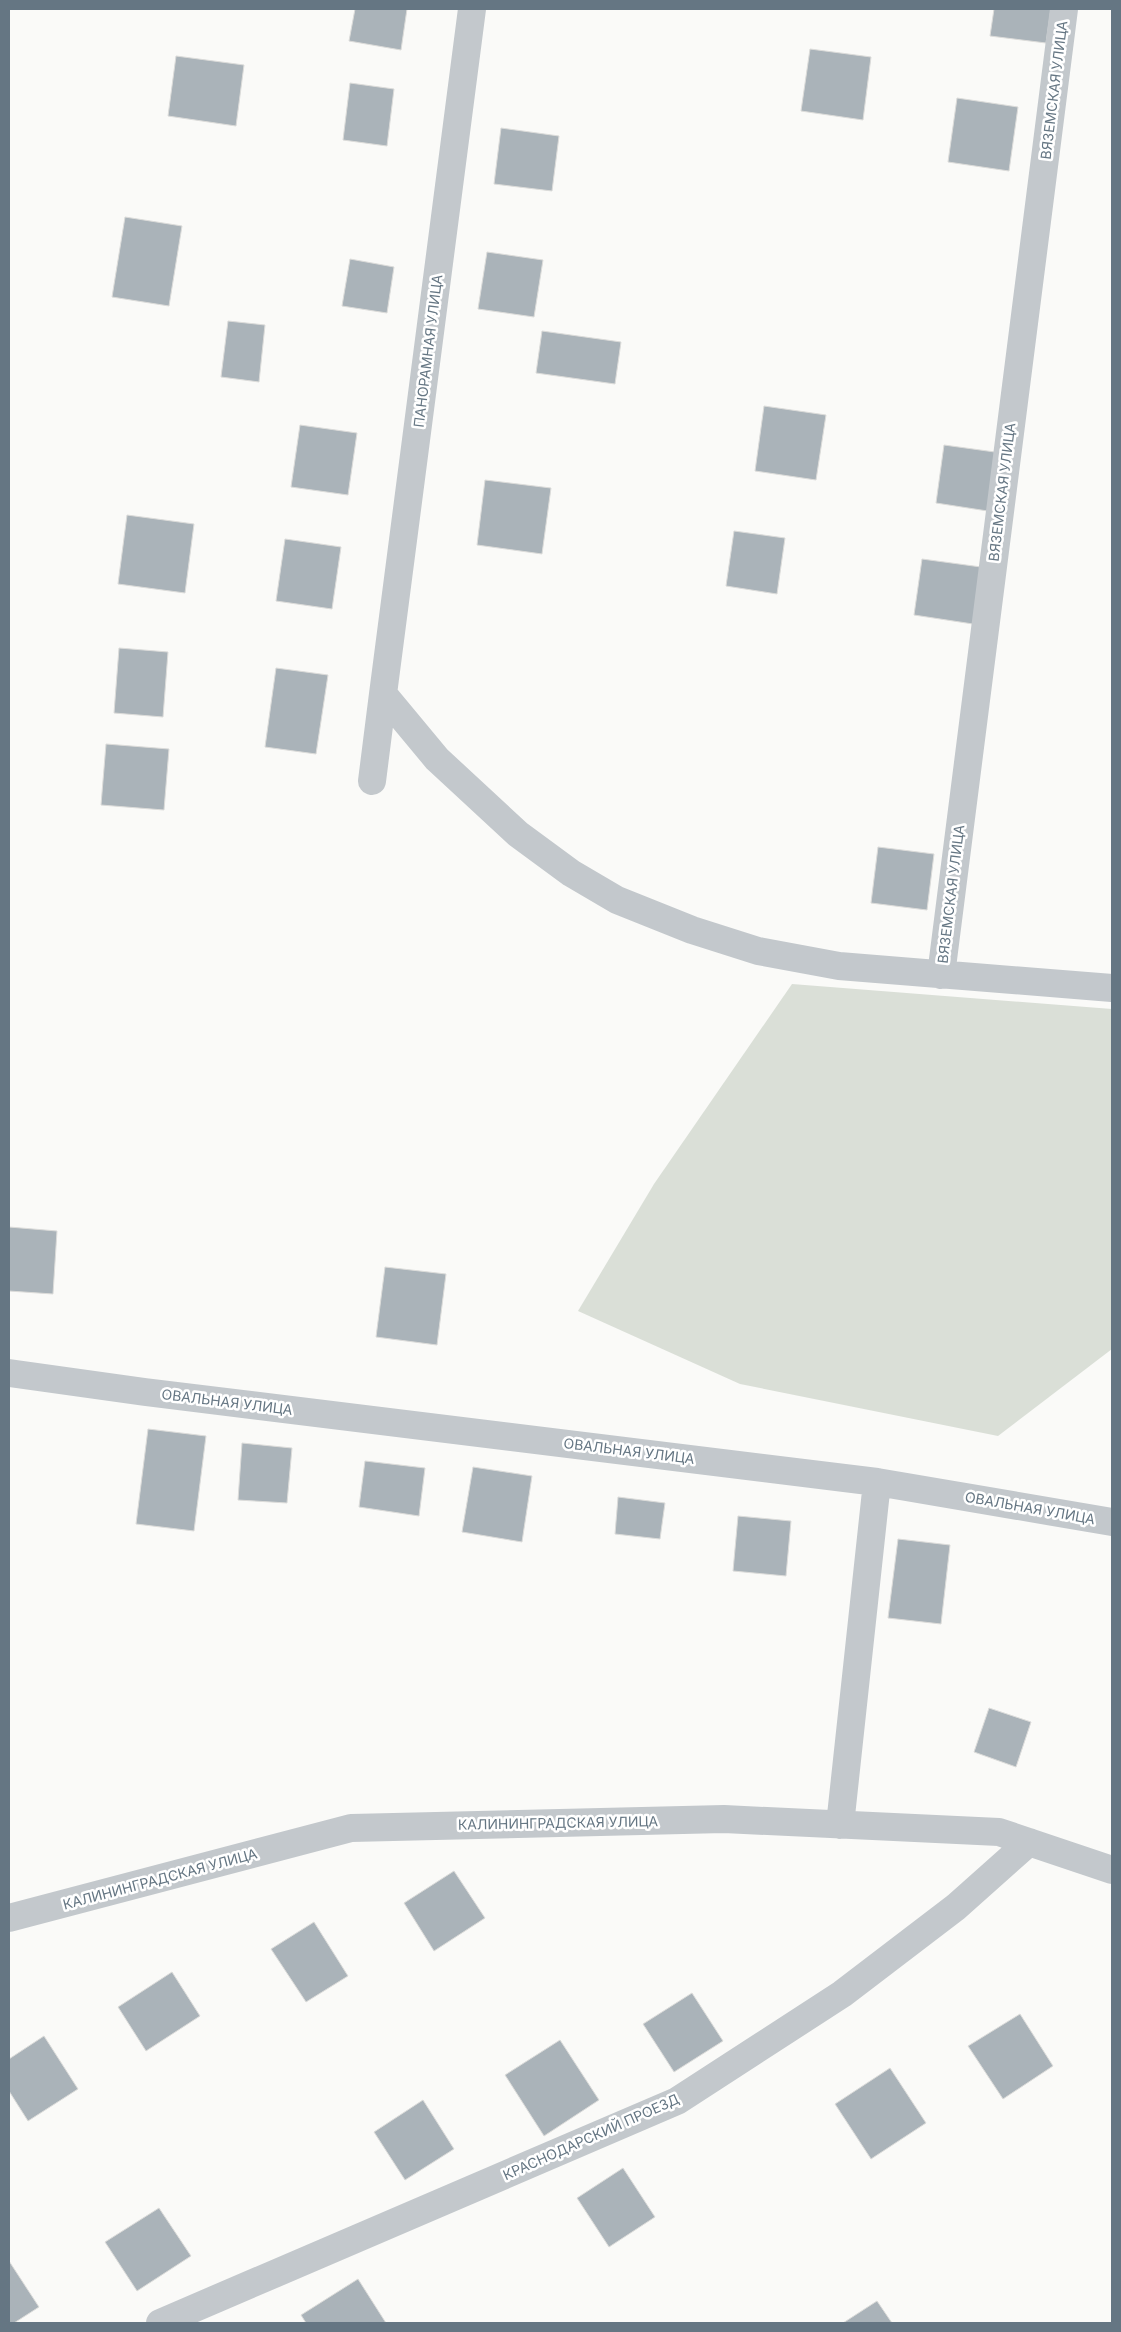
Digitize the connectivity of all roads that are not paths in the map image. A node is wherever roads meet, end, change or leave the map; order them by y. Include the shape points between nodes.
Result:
1 (472, 9) edge
2 (1064, 9) edge
3 (383, 694) junction
4 (372, 781) dead end
5 (941, 976) junction
6 (1112, 988) edge
7 (9, 1373) edge
8 (877, 1482) junction
9 (1112, 1522) edge
10 (840, 1825) junction
11 (1029, 1842) junction
12 (1112, 1870) edge
13 (9, 1918) edge
14 (160, 2323) edge

1 - 3 street, ПАНОРАМНАЯ УЛИЦА
2 - 5 street, ВЯЗЕМСКАЯ УЛИЦА
3 - 4 street, ПАНОРАМНАЯ УЛИЦА
3 - 5 street via 437,759 518,834 571,873 617,900 692,930 758,951 839,966
5 - 6 street
7 - 8 street, ОВАЛЬНАЯ УЛИЦА
8 - 9 street, ОВАЛЬНАЯ УЛИЦА
8 - 10 street
10 - 11 street, КАЛИНИНГРАДСКАЯ УЛИЦА via 999,1832
10 - 13 street, КАЛИНИНГРАДСКАЯ УЛИЦА via 724,1819 351,1828
11 - 12 street, КАЛИНИНГРАДСКАЯ УЛИЦА
11 - 14 street, КРАСНОДАРСКИЙ ПРОЕЗД via 956,1907 842,1994 677,2101

